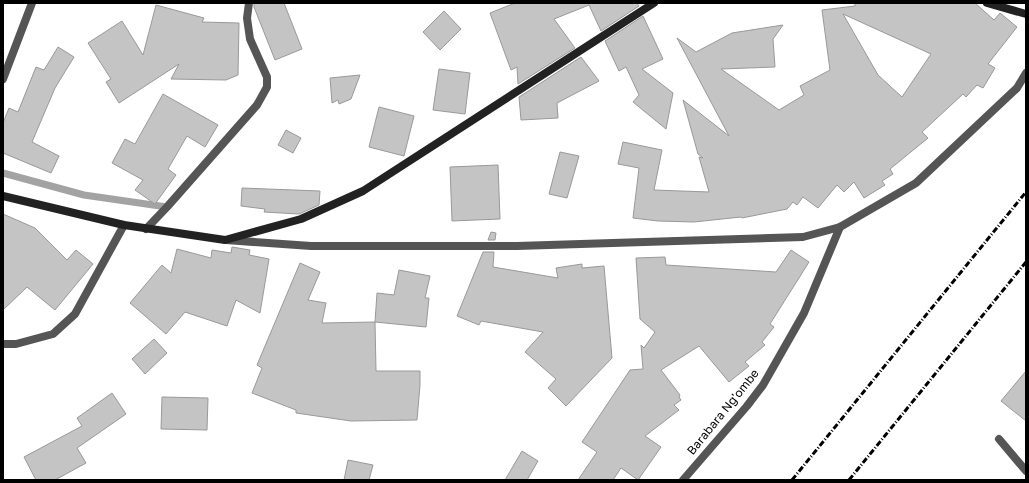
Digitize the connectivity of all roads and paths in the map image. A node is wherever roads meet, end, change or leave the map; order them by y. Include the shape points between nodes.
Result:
1 (32, 3) edge
2 (249, 3) edge
3 (654, 3) edge
4 (987, 3) edge
5 (1026, 14) edge
6 (1026, 73) edge
7 (3, 79) edge
8 (3, 196) edge
9 (124, 226) junction
10 (840, 227) junction
11 (146, 229) junction
12 (225, 240) junction
13 (3, 344) edge
14 (999, 439) dead end
15 (1026, 471) edge
16 (683, 480) edge

1 - 7 street
2 - 11 street via 247,18 250,39 267,77 267,87 248,115
3 - 12 main road via 363,191 300,219
4 - 5 main road
6 - 10 street via 1017,88 916,183
8 - 9 main road
9 - 11 main road
9 - 13 street via 75,314 53,334 16,344
10 - 12 street via 803,237 517,246 311,246
10 - 16 street, Barabara Ng'ombe via 804,313 766,380
11 - 12 main road
14 - 15 street

